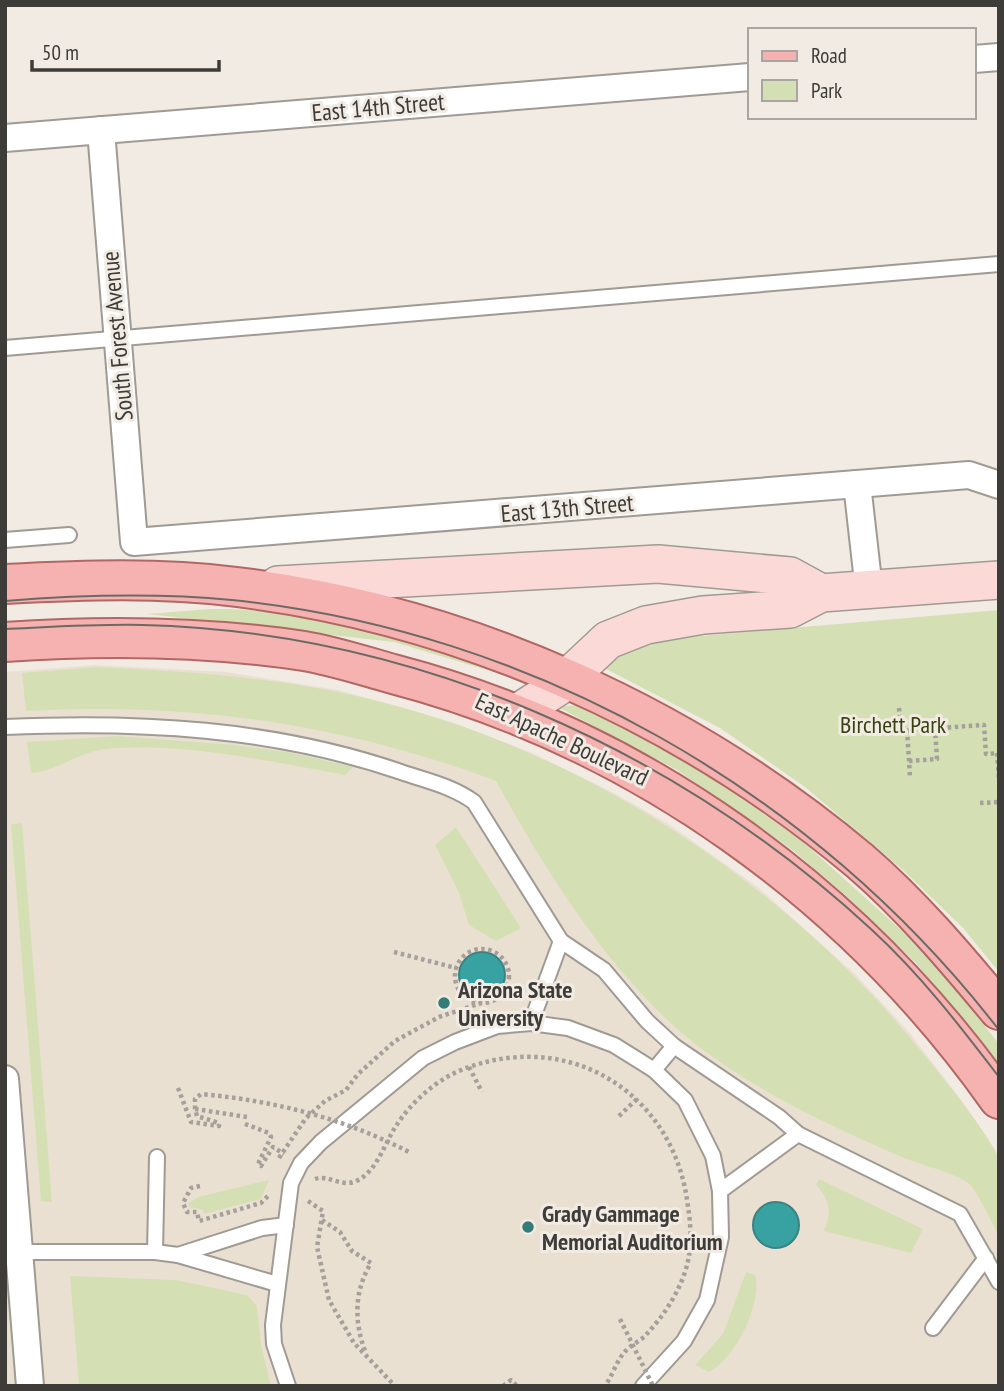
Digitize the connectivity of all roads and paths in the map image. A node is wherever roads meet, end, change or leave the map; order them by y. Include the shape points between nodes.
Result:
1 (999, 57) edge
2 (976, 59) edge
3 (748, 77) edge
4 (101, 130) junction
5 (5, 138) edge
6 (999, 264) edge
7 (116, 337) junction
8 (5, 348) edge
9 (857, 484) junction
10 (999, 485) edge
11 (69, 534) dead end
12 (5, 540) edge
13 (134, 542) joint
14 (999, 580) edge
15 (5, 583) edge
16 (236, 587) junction
17 (869, 590) junction
18 (821, 593) junction
19 (5, 642) edge
20 (566, 678) junction
21 (899, 708) dead end
22 (516, 714) junction
23 (5, 727) edge
24 (935, 728) junction
25 (907, 730) junction
26 (998, 753) edge
27 (909, 761) junction
28 (910, 777) dead end
29 (999, 779) edge
30 (999, 802) edge
31 (980, 803) dead end
32 (561, 941) junction
33 (394, 952) dead end
34 (456, 968) junction
35 (999, 1010) edge
36 (531, 1023) junction
37 (674, 1046) junction
38 (469, 1067) junction
39 (654, 1070) junction
40 (5, 1079) edge
41 (178, 1088) dead end
42 (482, 1092) dead end
43 (637, 1099) junction
44 (999, 1099) edge
45 (195, 1109) junction
46 (618, 1116) dead end
47 (247, 1117) dead end
48 (245, 1124) dead end
49 (798, 1134) junction
50 (410, 1152) dead end
51 (285, 1154) dead end
52 (157, 1157) dead end
53 (307, 1187) dead end
54 (720, 1191) junction
55 (306, 1196) dead end
56 (322, 1219) junction
57 (286, 1226) junction
58 (12, 1252) edge
59 (155, 1252) junction
60 (178, 1255) junction
61 (986, 1258) junction
62 (999, 1282) edge
63 (277, 1284) junction
64 (620, 1319) dead end
65 (933, 1328) dead end
66 (366, 1353) junction
67 (388, 1380) junction
68 (30, 1386) edge
69 (288, 1386) edge
70 (384, 1386) edge
71 (396, 1386) edge
72 (503, 1386) edge
73 (517, 1386) edge
74 (605, 1386) edge
75 (643, 1386) edge
76 (653, 1386) edge

1 - 2 street
3 - 4 street, East 14th Street
4 - 5 street, East 14th Street
4 - 7 street, South Forest Avenue
6 - 7 lane
7 - 8 lane
7 - 13 street, South Forest Avenue
9 - 10 street, East 13th Street via 970,475
9 - 13 street, East 13th Street
9 - 17 street
11 - 12 lane
14 - 17 street
15 - 16 main road via 115,579
16 - 18 street via 658,564 790,576
16 - 20 main road via 399,619
17 - 18 street
18 - 20 street via 790,609 703,615 646,625 608,640
19 - 22 main road, East Apache Boulevard via 155,637 307,652 441,686
20 - 22 street
20 - 35 main road via 704,749 805,818 861,862 918,917
21 - 25 path via 901,731
22 - 44 main road, East Apache Boulevard via 663,785 771,858 879,956 929,1010
23 - 32 lane via 159,726 275,738 359,757 457,790 474,802
24 - 25 path
24 - 26 path via 984,725 986,754
24 - 27 path via 937,759
25 - 27 path
26 - 29 path
27 - 28 path
30 - 31 path
32 - 36 lane
32 - 37 lane via 604,970 646,1021
33 - 34 path
34 - 34 path via 469,952 487,949 502,958 508,984 489,1002 472,1001 459,990
36 - 39 lane via 568,1028 614,1045
36 - 57 lane via 497,1026 455,1042 423,1058 373,1096 301,1164 291,1182
37 - 39 lane
37 - 49 lane
38 - 42 path
38 - 43 path via 523,1057 569,1060 591,1068
38 - 53 path via 423,1095 396,1125 373,1167 356,1181 345,1184 323,1177
39 - 54 lane via 685,1100 713,1156
40 - 58 street
41 - 45 path via 191,1122 219,1126 197,1116
43 - 46 path
43 - 74 path via 660,1127 685,1178 690,1241 676,1294 659,1321 624,1353
45 - 47 path
45 - 50 path, bridge via 195,1099 201,1094 279,1104 352,1125
48 - 51 path via 271,1137 258,1164 261,1166 272,1147
49 - 54 lane
49 - 61 lane via 960,1214
52 - 59 lane
54 - 75 lane via 721,1237 707,1300 684,1341
55 - 56 path via 310,1205 323,1211
56 - 66 path via 317,1247 330,1300 354,1343
56 - 66 path via 341,1232 352,1251 371,1263 357,1297 359,1335
57 - 60 lane via 262,1228
57 - 63 lane
58 - 59 lane
58 - 68 street
59 - 60 lane
60 - 63 lane
61 - 62 lane
61 - 65 lane
63 - 69 lane via 274,1344
64 - 76 path, bridge
66 - 67 path
67 - 70 path
67 - 71 path
72 - 73 path via 511,1380

